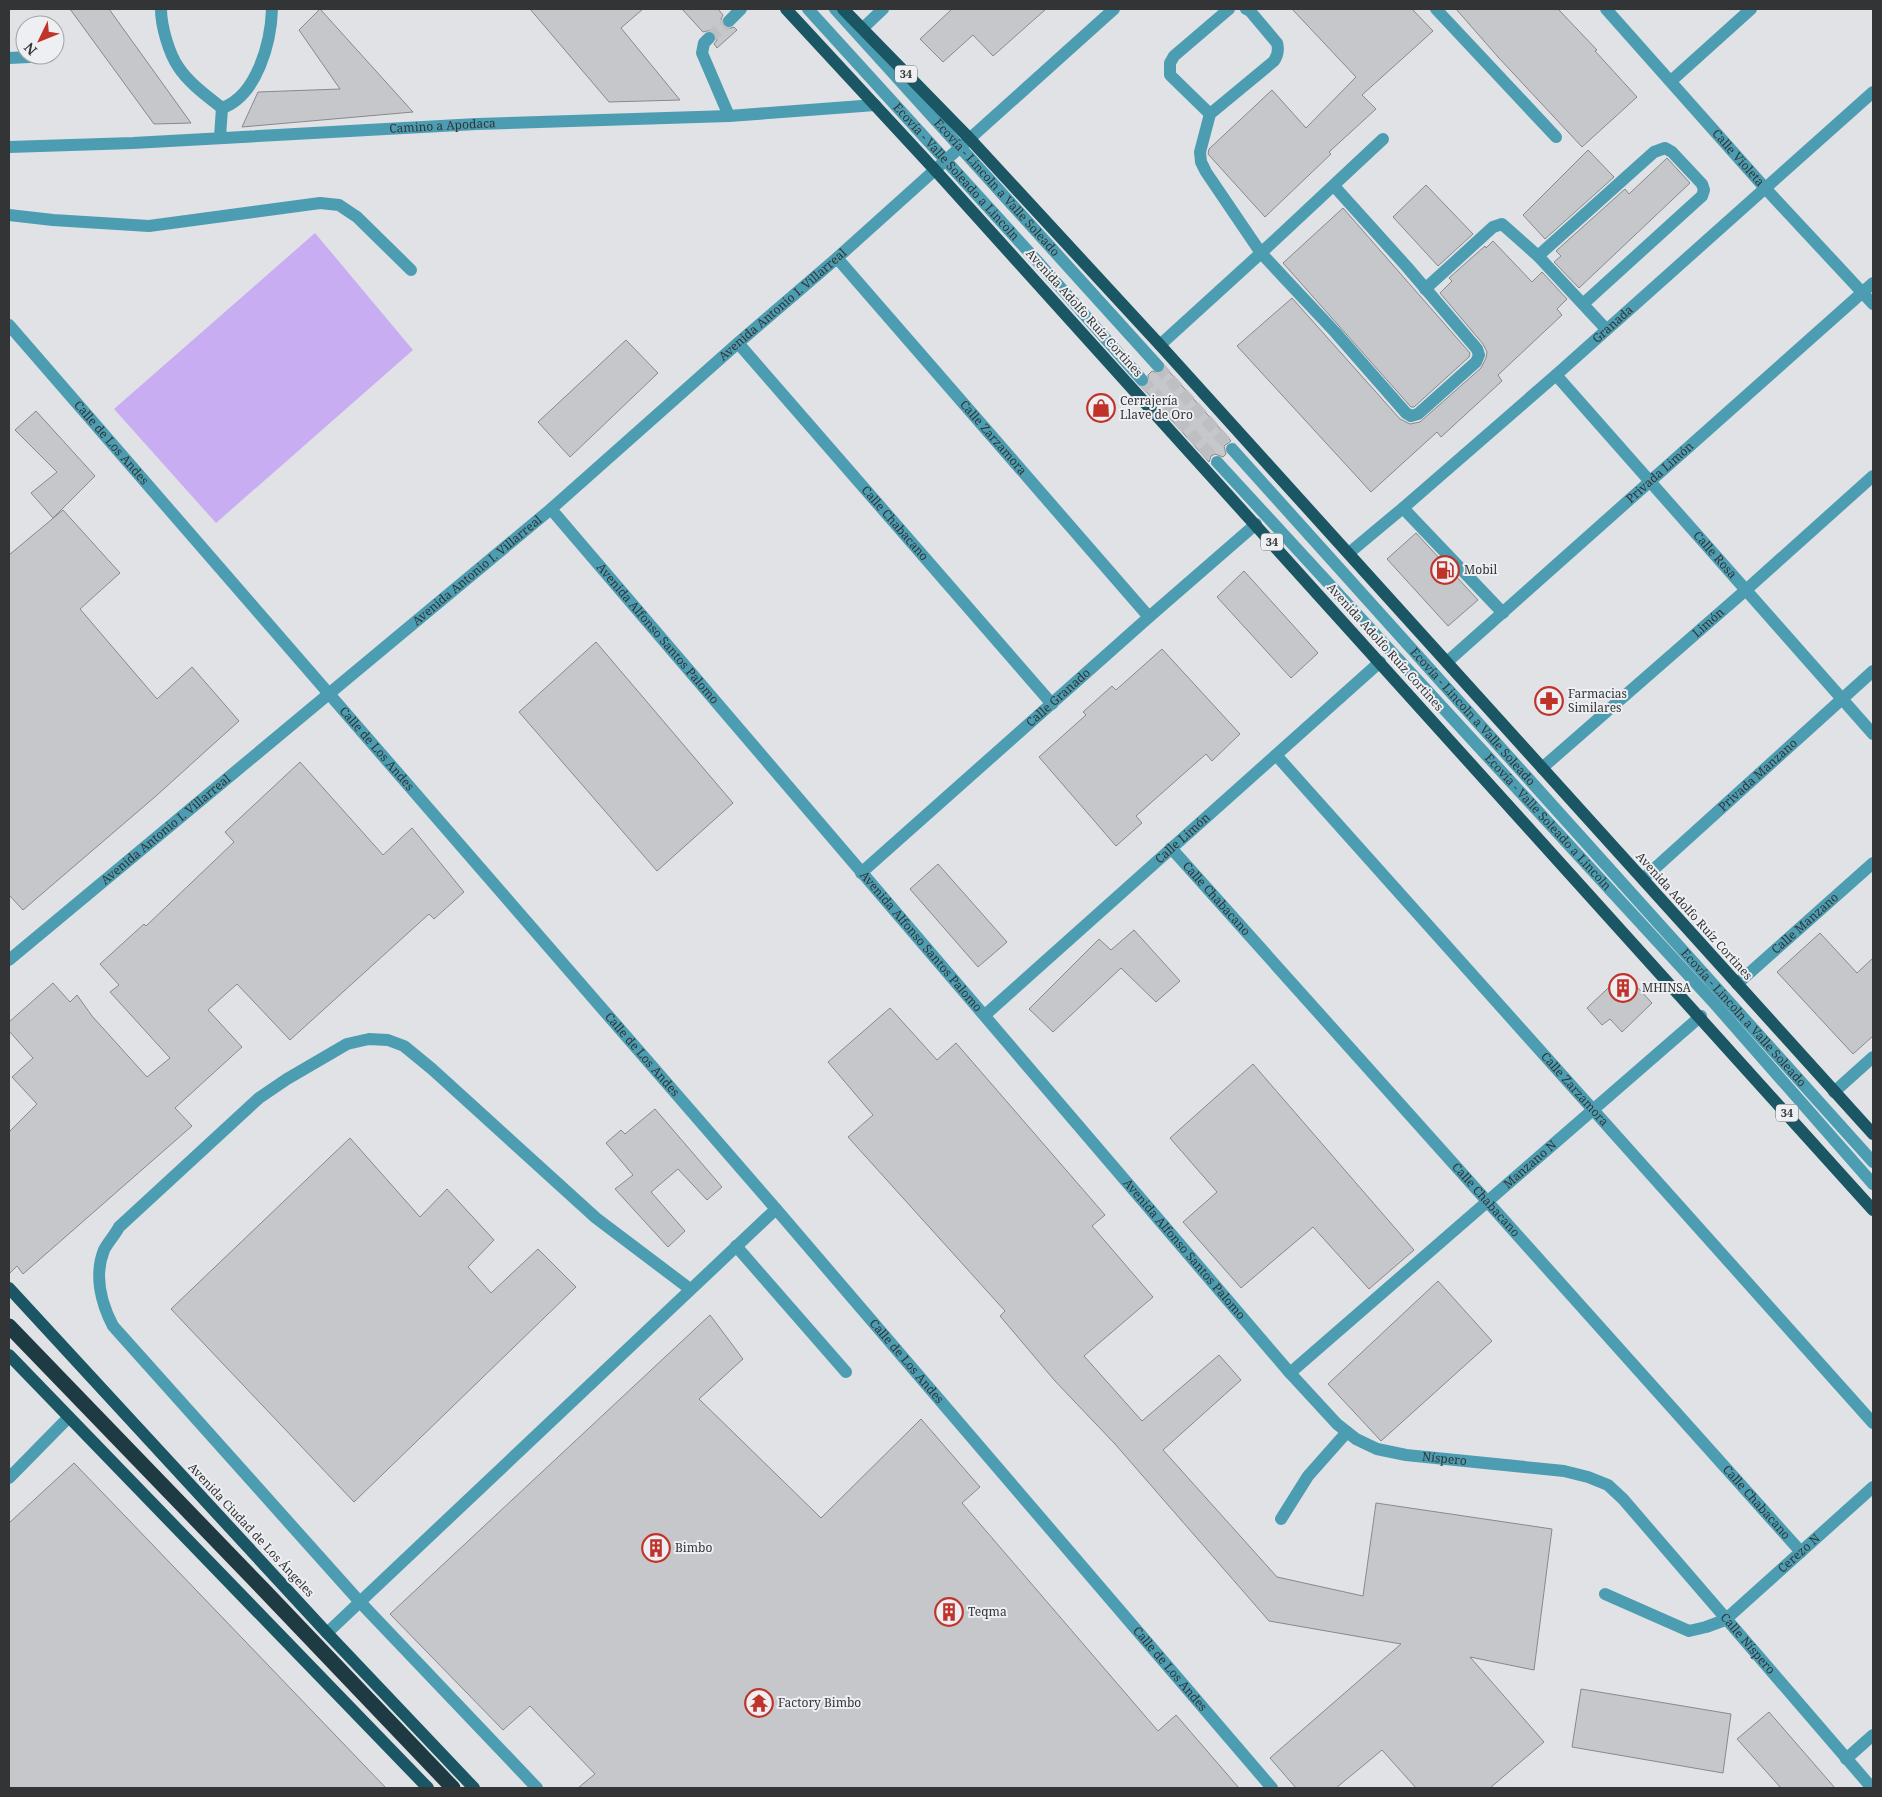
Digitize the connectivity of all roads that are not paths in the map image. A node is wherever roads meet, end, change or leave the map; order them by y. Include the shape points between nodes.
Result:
1 (161, 9) edge
2 (272, 9) edge
3 (741, 9) edge
4 (786, 9) edge
5 (808, 9) edge
6 (835, 9) edge
7 (843, 9) edge
8 (883, 9) edge
9 (1114, 9) edge
10 (1230, 9) edge
11 (1246, 9) edge
12 (1436, 9) edge
13 (1606, 9) edge
14 (1751, 9) edge
15 (728, 20) tunnel mouth
16 (862, 29) junction
17 (708, 38) tunnel mouth
18 (1671, 81) junction
19 (1873, 92) edge
20 (875, 105) junction
21 (222, 108) junction
22 (1210, 114) junction
23 (730, 116) junction
24 (220, 137) junction
25 (1556, 137) dead end
26 (1383, 139) dead end
27 (965, 143) junction
28 (9, 147) edge
29 (946, 161) junction
30 (936, 170) junction
31 (1334, 186) junction
32 (1765, 188) junction
33 (9, 215) edge
34 (1261, 253) junction
35 (1538, 256) junction
36 (838, 258) junction
37 (411, 270) dead end
38 (1873, 283) edge
39 (1426, 289) junction
40 (1863, 292) junction
41 (1583, 304) junction
42 (1873, 304) edge
43 (9, 325) edge
44 (1606, 329) junction
45 (738, 343) junction
46 (1160, 345) junction
47 (1158, 366) tunnel mouth
48 (1556, 375) junction
49 (1142, 380) tunnel mouth
50 (1232, 448) tunnel mouth
51 (1217, 462) tunnel mouth
52 (1873, 476) edge
53 (1650, 482) junction
54 (1404, 508) junction
55 (551, 509) junction
56 (1256, 524) junction
57 (1349, 553) junction
58 (1747, 590) junction
59 (1503, 613) junction
60 (1149, 617) junction
61 (1380, 662) junction
62 (1447, 662) junction
63 (1873, 672) edge
64 (328, 693) junction
65 (1842, 700) junction
66 (1052, 704) junction
67 (1873, 734) edge
68 (1276, 755) junction
69 (1542, 768) junction
70 (1171, 848) junction
71 (1873, 863) edge
72 (861, 873) junction
73 (1643, 879) junction
74 (9, 960) edge
75 (1737, 984) junction
76 (985, 1015) junction
77 (1700, 1016) junction
78 (1873, 1057) edge
79 (1834, 1092) junction
80 (1594, 1111) junction
81 (1873, 1134) edge
82 (1873, 1162) edge
83 (1873, 1184) edge
84 (1487, 1202) junction
85 (776, 1209) junction
86 (1873, 1210) edge
87 (736, 1246) junction
88 (9, 1288) edge
89 (690, 1289) junction
90 (9, 1326) edge
91 (9, 1355) edge
92 (846, 1372) dead end
93 (1290, 1372) junction
94 (68, 1418) junction
95 (1873, 1423) edge
96 (1347, 1432) junction
97 (9, 1478) edge
98 (1873, 1487) edge
99 (1623, 1499) joint
100 (1281, 1519) dead end
101 (1801, 1552) junction
102 (1605, 1594) dead end
103 (359, 1601) junction
104 (1725, 1620) junction
105 (327, 1633) junction
106 (1873, 1735) edge
107 (1846, 1759) junction
108 (428, 1788) edge
109 (453, 1788) edge
110 (474, 1788) edge
111 (537, 1788) edge
112 (1272, 1788) edge
113 (1872, 1788) edge

1 - 21 street via 166,36 179,68
2 - 21 street via 270,36 254,77 233,104
3 - 15 street
4 - 20 main road, 34
5 - 29 street, Ecovía - Valle Soleado a Lincoln
6 - 27 street, Ecovía - Lincoln a Valle Soleado
7 - 16 main road, 34
8 - 16 street
9 - 27 street
10 - 22 street via 1174,56 1170,63 1170,75
11 - 22 street via 1277,43 1277,56
12 - 25 street
13 - 18 street, Calle Violeta
14 - 18 street
16 - 27 main road, 34
17 - 23 street via 702,53
18 - 32 street, Calle Violeta
19 - 32 street, Granada
20 - 23 street, Camino a Apodaca
20 - 30 main road, Avenida Adolfo Ruíz Cortines / 34
21 - 24 street
22 - 34 street via 1200,152 1201,162
23 - 24 street, Camino a Apodaca
24 - 28 street, Camino a Apodaca
26 - 31 street
27 - 29 street, Avenida Antonio I. Villarreal
27 - 46 main road, Avenida Adolfo Ruíz Cortines / 34
27 - 47 street, Ecovía - Lincoln a Valle Soleado
29 - 30 street, Avenida Antonio I. Villarreal
29 - 49 street, Ecovía - Valle Soleado a Lincoln
30 - 36 street, Avenida Antonio I. Villarreal
30 - 56 main road, Avenida Adolfo Ruíz Cortines / 34
31 - 34 street
31 - 39 street
32 - 40 street, Calle Violeta
32 - 44 street, Granada
33 - 37 street via 149,226 320,203 338,205 357,217
34 - 39 street via 1411,416 1418,414 1480,355
34 - 46 street
35 - 39 street via 1505,225 1498,224
35 - 41 street
35 - 41 street via 1654,152 1665,148 1672,152 1702,184 1702,196
36 - 45 street, Avenida Antonio I. Villarreal
36 - 60 street, Calle Zarzamora
38 - 40 street, Privada Limón
40 - 42 street, Calle Violeta
40 - 53 street, Privada Limón
41 - 44 street
43 - 64 street, Calle de Los Andes
44 - 48 street, Granada
45 - 55 street, Avenida Antonio I. Villarreal
45 - 66 street, Calle Chabacano
46 - 57 main road, Avenida Adolfo Ruíz Cortines / 34
48 - 53 street, Calle Rosa
48 - 54 street, Granada
50 - 82 street, Ecovía - Lincoln a Valle Soleado
51 - 83 street, Ecovía - Valle Soleado a Lincoln via 1715,1004
52 - 58 street, Limón
53 - 58 street, Calle Rosa
53 - 59 street, Privada Limón
54 - 57 street, Granada
54 - 59 street
55 - 64 street, Avenida Antonio I. Villarreal
55 - 72 street, Avenida Alfonso Santos Palomo
56 - 60 street, Calle Granado
56 - 61 main road, Avenida Adolfo Ruíz Cortines / 34
57 - 62 main road, Avenida Adolfo Ruíz Cortines / 34
58 - 65 street, Calle Rosa
58 - 69 street, Limón
59 - 62 street, Privada Limón
60 - 66 street, Calle Granado
61 - 68 street, Calle Limón
61 - 77 main road, Avenida Adolfo Ruíz Cortines / 34
62 - 69 main road, Avenida Adolfo Ruíz Cortines / 34
63 - 65 street, Privada Manzano
64 - 74 street, Avenida Antonio I. Villarreal
64 - 85 street, Calle de Los Andes
65 - 67 street, Calle Rosa
65 - 73 street, Privada Manzano
66 - 72 street, Calle Granado
68 - 70 street, Calle Limón
68 - 80 street, Calle Zarzamora
69 - 73 main road, Avenida Adolfo Ruíz Cortines / 34
70 - 76 street, Calle Limón
70 - 84 street, Calle Chabacano
71 - 75 street, Calle Manzano
72 - 76 street, Avenida Alfonso Santos Palomo
73 - 75 main road, Avenida Adolfo Ruíz Cortines / 34
75 - 79 main road, Avenida Adolfo Ruíz Cortines / 34
76 - 93 street, Avenida Alfonso Santos Palomo
77 - 80 street, Manzano N
77 - 86 main road, Avenida Adolfo Ruíz Cortines / 34
78 - 79 street
79 - 81 main road, Avenida Adolfo Ruíz Cortines / 34
80 - 84 street, Manzano N
80 - 95 street, Calle Zarzamora
84 - 93 street, Manzano N
84 - 101 street, Calle Chabacano
85 - 87 street
85 - 112 street, Calle de Los Andes
87 - 89 street
87 - 92 street
88 - 105 main road, Avenida Ciudad de Los Ángeles
89 - 103 street
89 - 103 street via 596,1218 432,1069 404,1046 388,1040 369,1039 347,1044 259,1098 119,1227 104,1250 99,1286 104,1310 113,1326
90 - 109 highway
91 - 94 main road
93 - 96 street, Níspero
94 - 97 street
94 - 108 main road
96 - 99 street, Níspero via 1377,1449 1406,1455 1564,1471 1608,1485
96 - 100 street via 1308,1476
98 - 101 street, Cerezo N
99 - 104 street, Calle Níspero
101 - 104 street, Cerezo N
102 - 104 street via 1689,1631
103 - 105 street
103 - 111 street
104 - 107 street, Calle Níspero
105 - 110 main road, Avenida Ciudad de Los Ángeles
106 - 107 street
107 - 113 street, Calle Níspero

